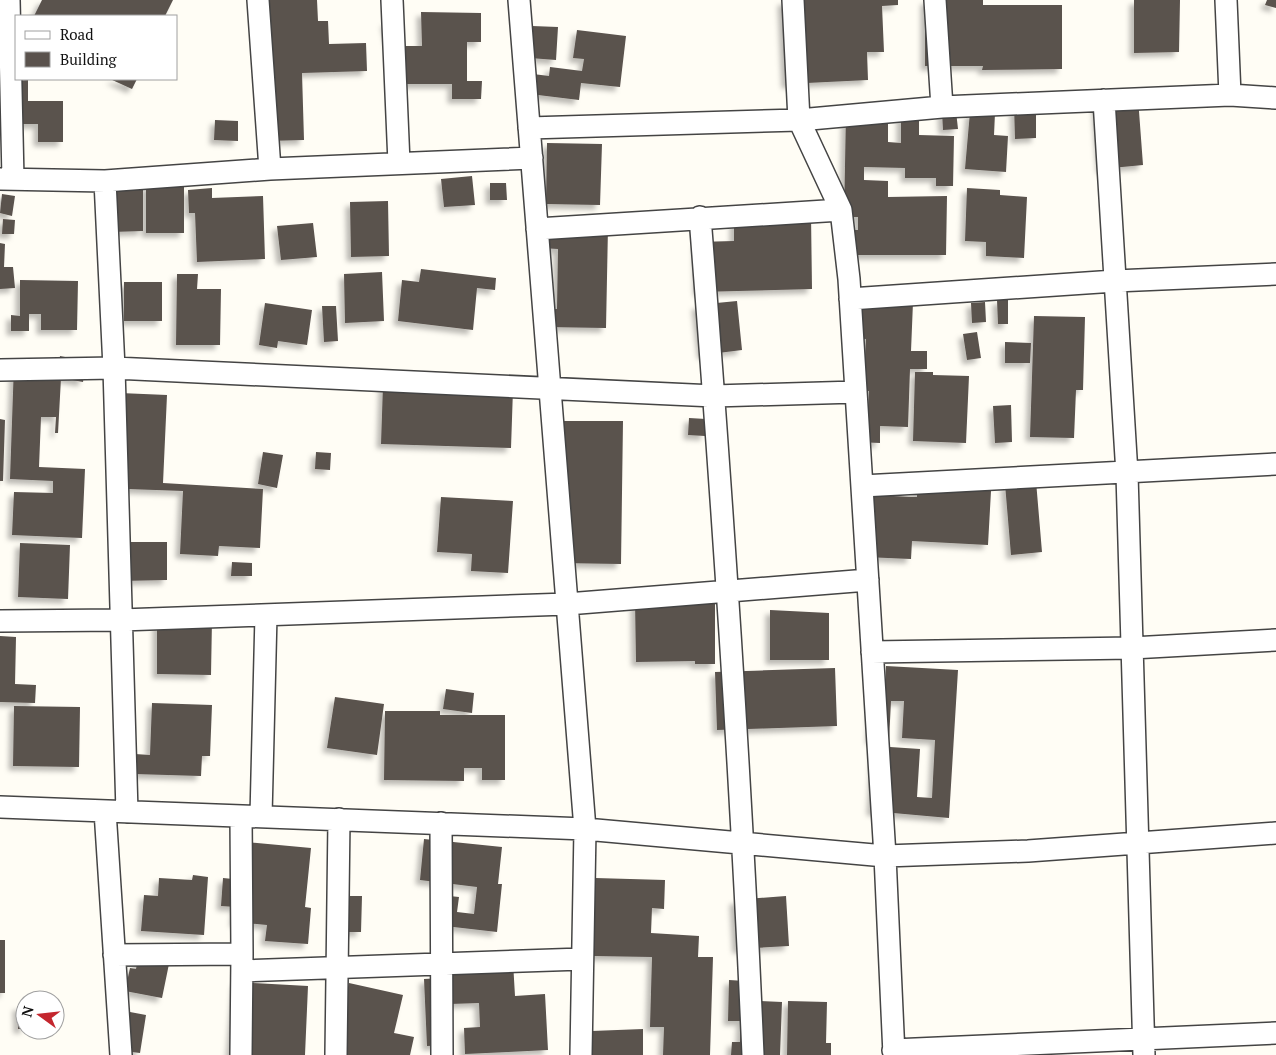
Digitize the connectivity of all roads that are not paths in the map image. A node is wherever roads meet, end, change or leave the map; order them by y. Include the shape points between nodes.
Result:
1 (8, 0) edge
2 (258, 0) edge
3 (392, 0) edge
4 (519, 0) edge
5 (793, 0) edge
6 (935, 0) edge
7 (1226, 0) edge
8 (1230, 95) junction
9 (1276, 98) edge
10 (1104, 100) junction
11 (942, 108) junction
12 (800, 120) junction
13 (529, 128) junction
14 (532, 158) junction
15 (399, 163) junction
16 (270, 169) junction
17 (7, 179) edge
18 (105, 180) junction
19 (841, 210) junction
20 (700, 218) junction
21 (537, 229) junction
22 (1276, 274) edge
23 (1115, 281) junction
24 (850, 299) junction
25 (114, 368) junction
26 (0, 370) edge
27 (550, 389) junction
28 (856, 392) junction
29 (714, 396) junction
30 (1276, 464) edge
31 (1127, 474) junction
32 (862, 486) junction
33 (868, 580) junction
34 (728, 591) junction
35 (567, 604) junction
36 (266, 615) junction
37 (121, 620) junction
38 (0, 621) edge
39 (1276, 640) edge
40 (1132, 648) junction
41 (872, 652) junction
42 (0, 808) edge
43 (105, 811) junction
44 (127, 812) junction
45 (251, 816) junction
46 (339, 819) junction
47 (441, 823) junction
48 (585, 829) junction
49 (1276, 833) edge
50 (1139, 842) junction
51 (744, 843) junction
52 (885, 856) junction
53 (114, 954) junction
54 (582, 958) junction
55 (242, 962) junction
56 (442, 964) junction
57 (337, 967) junction
58 (1276, 1033) edge
59 (1144, 1046) edge
60 (893, 1052) edge
61 (121, 1055) edge
62 (241, 1055) edge
63 (336, 1055) edge
64 (442, 1055) edge
65 (581, 1055) edge
66 (753, 1055) edge

1 - 17 street
2 - 16 street
3 - 15 street
4 - 13 street
5 - 12 street
6 - 11 street
7 - 8 street
8 - 9 street
8 - 10 street
10 - 11 street
10 - 23 street
11 - 12 street
12 - 13 street
12 - 19 street
13 - 14 street
14 - 15 street
14 - 21 street
15 - 16 street
16 - 18 street
17 - 18 street
18 - 25 street
19 - 20 street
19 - 24 street
20 - 21 street
20 - 29 street
21 - 27 street
22 - 23 street
23 - 24 street
23 - 31 street
24 - 28 street
25 - 26 street
25 - 27 street
25 - 37 street
27 - 29 street
27 - 35 street
28 - 29 street
28 - 32 street
29 - 34 street
30 - 31 street
31 - 32 street
31 - 40 street
32 - 33 street
33 - 34 street
33 - 41 street
34 - 35 street
34 - 51 street
35 - 36 street
35 - 48 street
36 - 37 street
36 - 45 street
37 - 38 street
37 - 44 street
39 - 40 street
40 - 41 street
40 - 50 street
41 - 52 street
42 - 43 street
43 - 44 street
43 - 53 street
44 - 45 street
45 - 46 street
45 - 55 street
46 - 47 street
46 - 57 street
47 - 48 street
47 - 56 street
48 - 51 street
48 - 54 street
49 - 50 street
50 - 52 street via 1028,851
50 - 59 street
51 - 52 street
51 - 66 street
52 - 60 street
53 - 55 street
53 - 61 street
54 - 56 street
54 - 65 street
55 - 57 street
55 - 62 street
56 - 57 street
56 - 64 street
57 - 63 street
58 - 59 street
59 - 60 street

